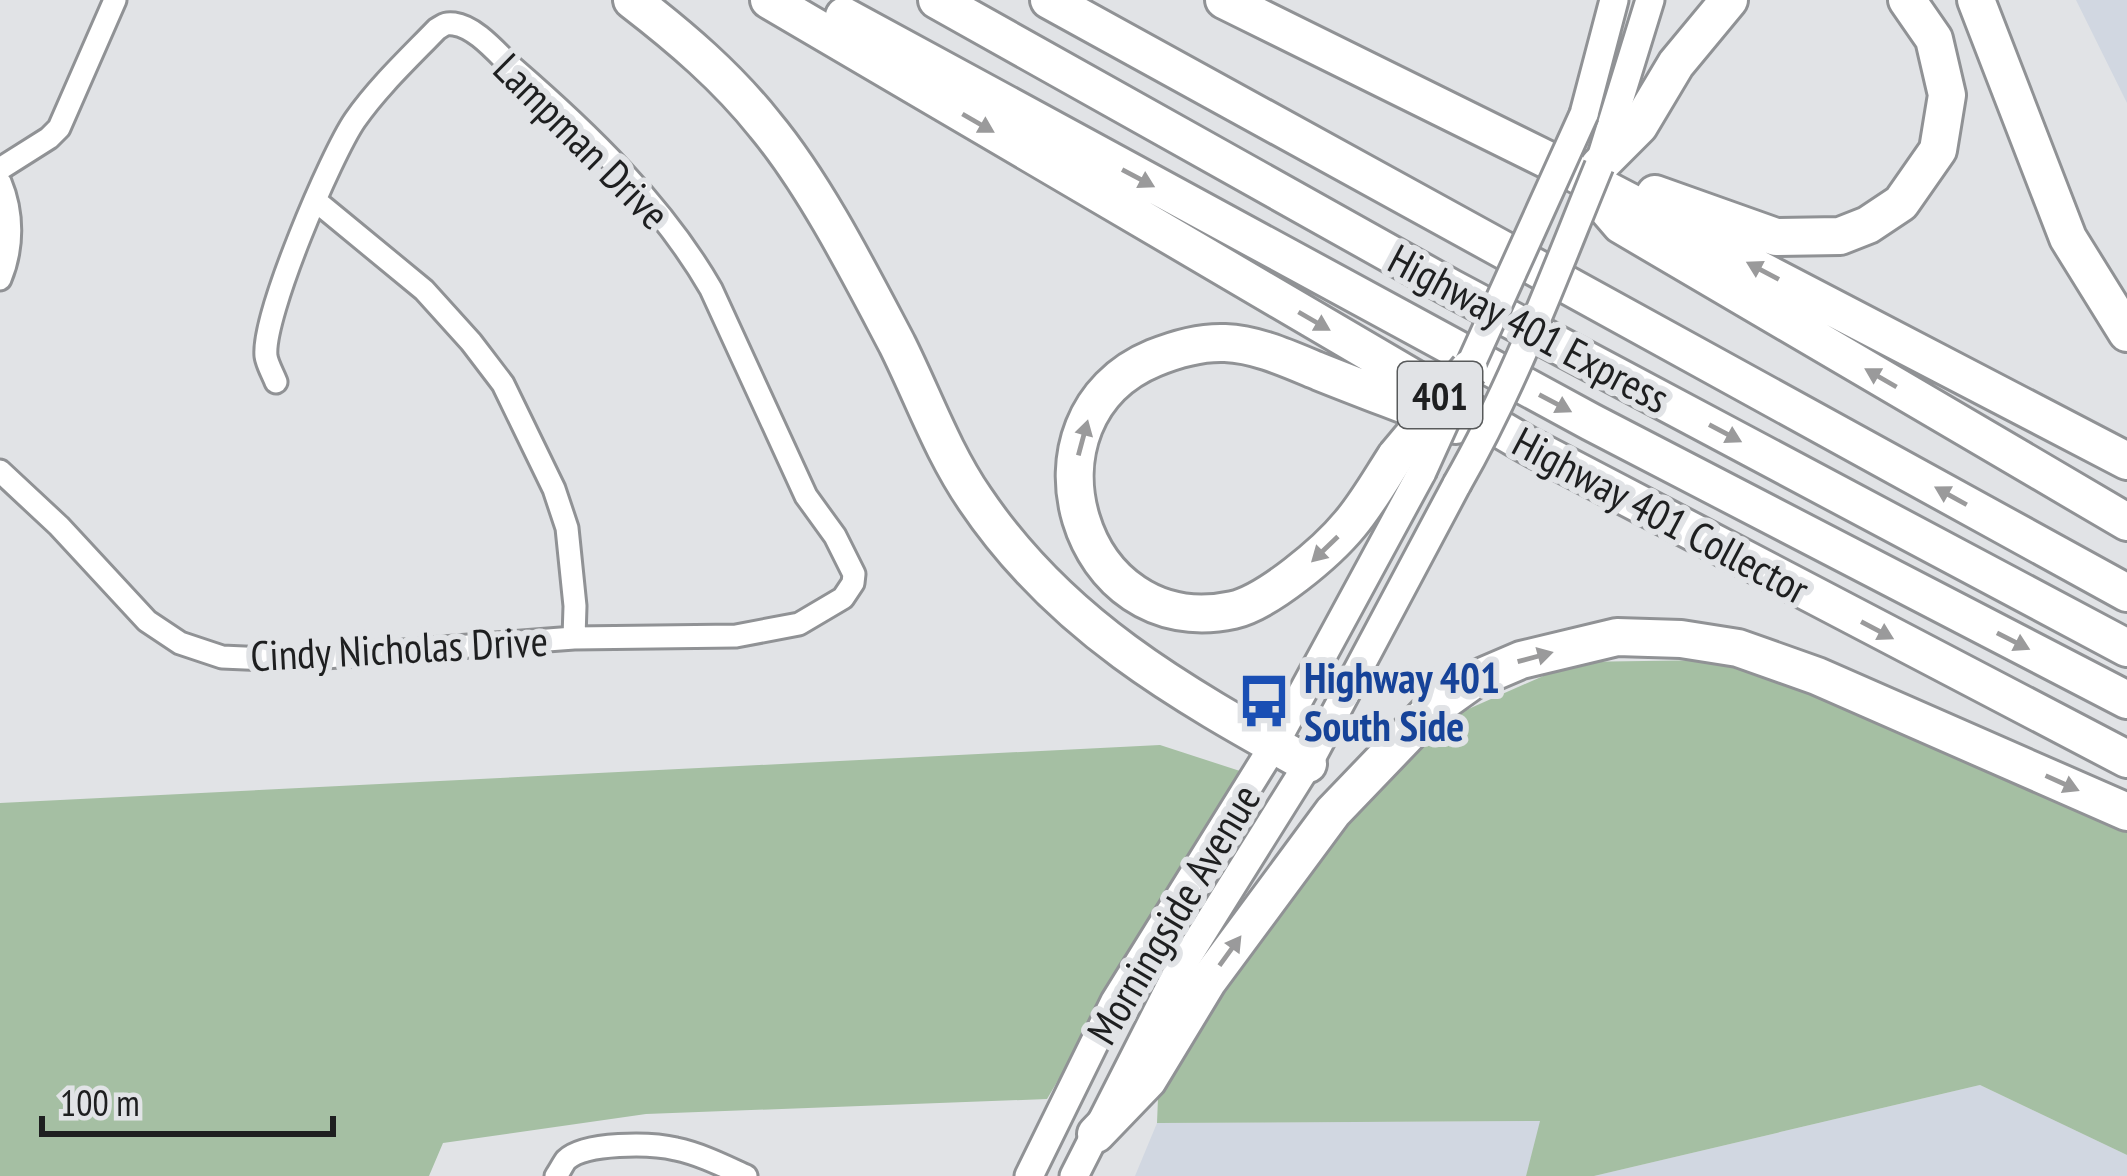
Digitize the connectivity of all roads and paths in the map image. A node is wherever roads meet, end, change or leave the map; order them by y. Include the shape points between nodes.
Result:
1 (115, 0) edge
2 (632, 0) edge
3 (769, 0) edge
4 (814, 0) edge
5 (937, 0) edge
6 (1048, 0) edge
7 (1224, 0) edge
8 (1614, 0) edge
9 (1650, 0) edge
10 (1729, 0) edge
11 (1907, 0) edge
12 (1976, 0) edge
13 (1606, 149) junction
14 (0, 169) edge
15 (0, 182) edge
16 (316, 201) junction
17 (0, 279) edge
18 (2127, 333) edge
19 (1469, 369) joint
20 (276, 382) dead end
21 (1527, 445) junction
22 (2127, 461) edge
23 (1409, 464) junction
24 (0, 471) edge
25 (2127, 522) edge
26 (853, 583) joint
27 (2127, 593) edge
28 (574, 638) junction
29 (2127, 647) edge
30 (2127, 700) edge
31 (1274, 745) junction
32 (2127, 759) edge
33 (1308, 764) junction
34 (2127, 812) edge
35 (1096, 1134) junction
36 (556, 1176) edge
37 (746, 1176) edge
38 (1029, 1176) edge
39 (1074, 1176) edge

1 - 14 street via 59,128
2 - 31 highway via 718,73 802,176 974,498 1016,552 1108,641
3 -> 21 highway, Highway 401 Collector / 401
4 -> 30 highway via 1591,422
5 -> 29 highway, Highway 401 Express / 401 via 1451,288
27 -> 6 highway, Highway 401 Express
7 - 13 highway
8 - 19 main road, bridge via 1584,114
9 - 13 main road, Morningside Avenue
10 - 13 highway
11 - 13 highway via 1934,39 1948,95 1938,150 1901,203 1868,225 1840,236 1776,237 1641,189
12 - 18 highway via 2068,238
22 -> 13 highway
25 -> 13 highway via 1622,224
13 - 33 main road, Morningside Avenue, bridge via 1483,440
15 - 17 street via 10,233
16 - 20 street, Lampman Drive via 270,322 266,356
16 - 26 street, Lampman Drive via 357,118 413,53 447,23 469,31 588,135 689,253
16 - 28 street via 424,290 503,384 567,528
19 - 23 highway, bridge
23 -> 21 highway via 1307,566 1236,609 1200,613 1162,607 1127,589 1097,558 1074,486 1082,432 1096,403 1131,368 1179,348 1226,343
21 -> 32 highway, Highway 401 Collector / 401
23 - 31 main road, Morningside Avenue
24 - 28 street, Cindy Nicholas Drive via 147,621 201,652 286,660
26 - 28 street, Cindy Nicholas Drive via 799,624 760,633
31 - 33 highway
31 - 38 main road, Morningside Avenue via 1115,1001
33 - 35 main road, Morningside Avenue via 1176,975
35 -> 34 highway via 1148,1080 1208,981 1333,812 1430,711 1521,660 1617,637 1738,649
35 - 39 main road, Morningside Avenue
36 - 37 street via 577,1153 628,1146 678,1149

